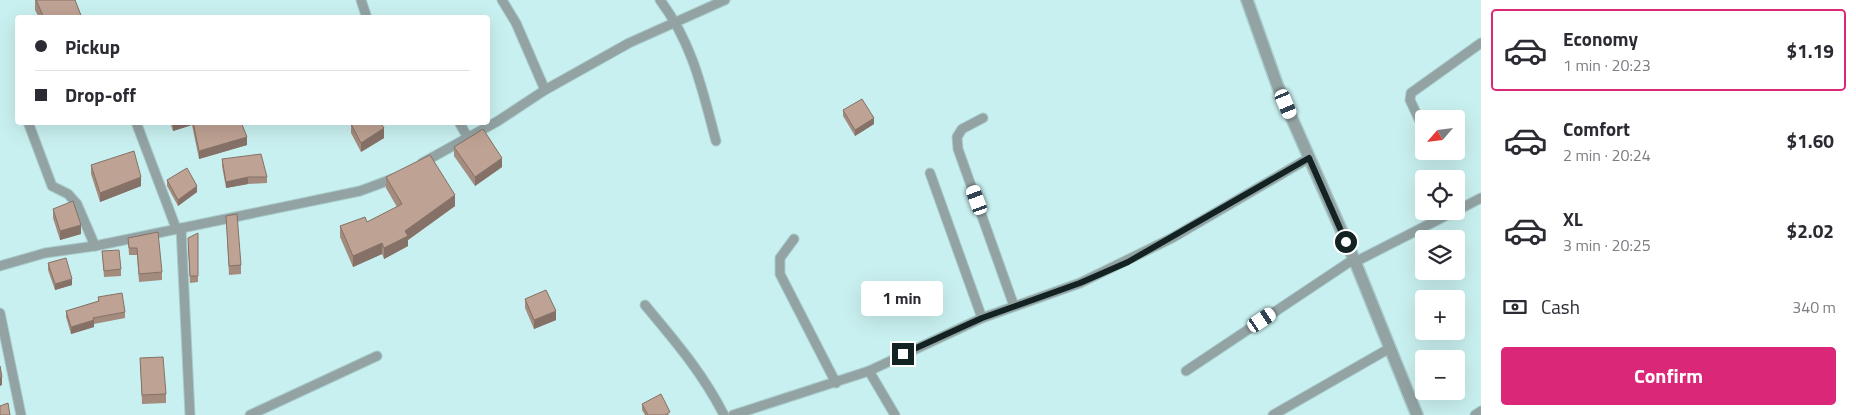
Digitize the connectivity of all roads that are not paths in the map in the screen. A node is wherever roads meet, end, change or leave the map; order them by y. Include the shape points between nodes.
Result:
1 (361, 0) edge
2 (502, 0) edge
3 (660, 0) edge
4 (725, 0) edge
5 (1247, 0) edge
6 (366, 15) edge
7 (677, 23) junction
8 (1481, 44) edge
9 (544, 90) junction
10 (1415, 111) edge
11 (983, 118) dead end
12 (490, 124) edge
13 (29, 125) edge
14 (137, 125) edge
15 (461, 125) edge
16 (489, 125) edge
17 (468, 138) junction
18 (716, 141) dead end
19 (1309, 158) junction
20 (930, 173) dead end
21 (1481, 198) edge
22 (1465, 206) edge
23 (1438, 220) edge
24 (178, 228) junction
25 (794, 239) dead end
26 (95, 246) junction
27 (1354, 261) junction
28 (0, 266) edge
29 (645, 305) dead end
30 (1014, 306) junction
31 (0, 313) edge
32 (982, 318) junction
33 (1390, 348) junction
34 (377, 356) dead end
35 (869, 371) junction
36 (1186, 371) dead end
37 (836, 383) junction
38 (1481, 411) edge
39 (21, 415) edge
40 (190, 415) edge
41 (250, 415) edge
42 (724, 415) edge
43 (733, 415) edge
44 (895, 415) edge
45 (1274, 415) edge
46 (1417, 415) edge
47 (1475, 415) edge

1 - 6 street
2 - 9 street via 516,23
3 - 7 street
4 - 7 street
5 - 19 street via 1278,86
7 - 9 street via 629,43
7 - 18 street via 695,65
8 - 10 street via 1410,93
9 - 12 street
11 - 30 street via 962,129 957,137 958,149
13 - 26 street via 52,186 68,194 77,204
14 - 24 street
15 - 17 street
16 - 17 street
17 - 24 street via 409,170 360,191
19 - 27 street
19 - 30 street via 1128,262
20 - 32 street
21 - 22 street
23 - 27 street
24 - 26 street
24 - 40 street
25 - 37 street via 780,258 780,274
26 - 28 street via 45,253
27 - 33 street
27 - 36 street
29 - 42 street via 693,362
30 - 32 street
31 - 39 street
32 - 35 street
33 - 45 street
33 - 46 street
34 - 41 street
35 - 37 street
35 - 44 street
37 - 43 street
38 - 47 street

